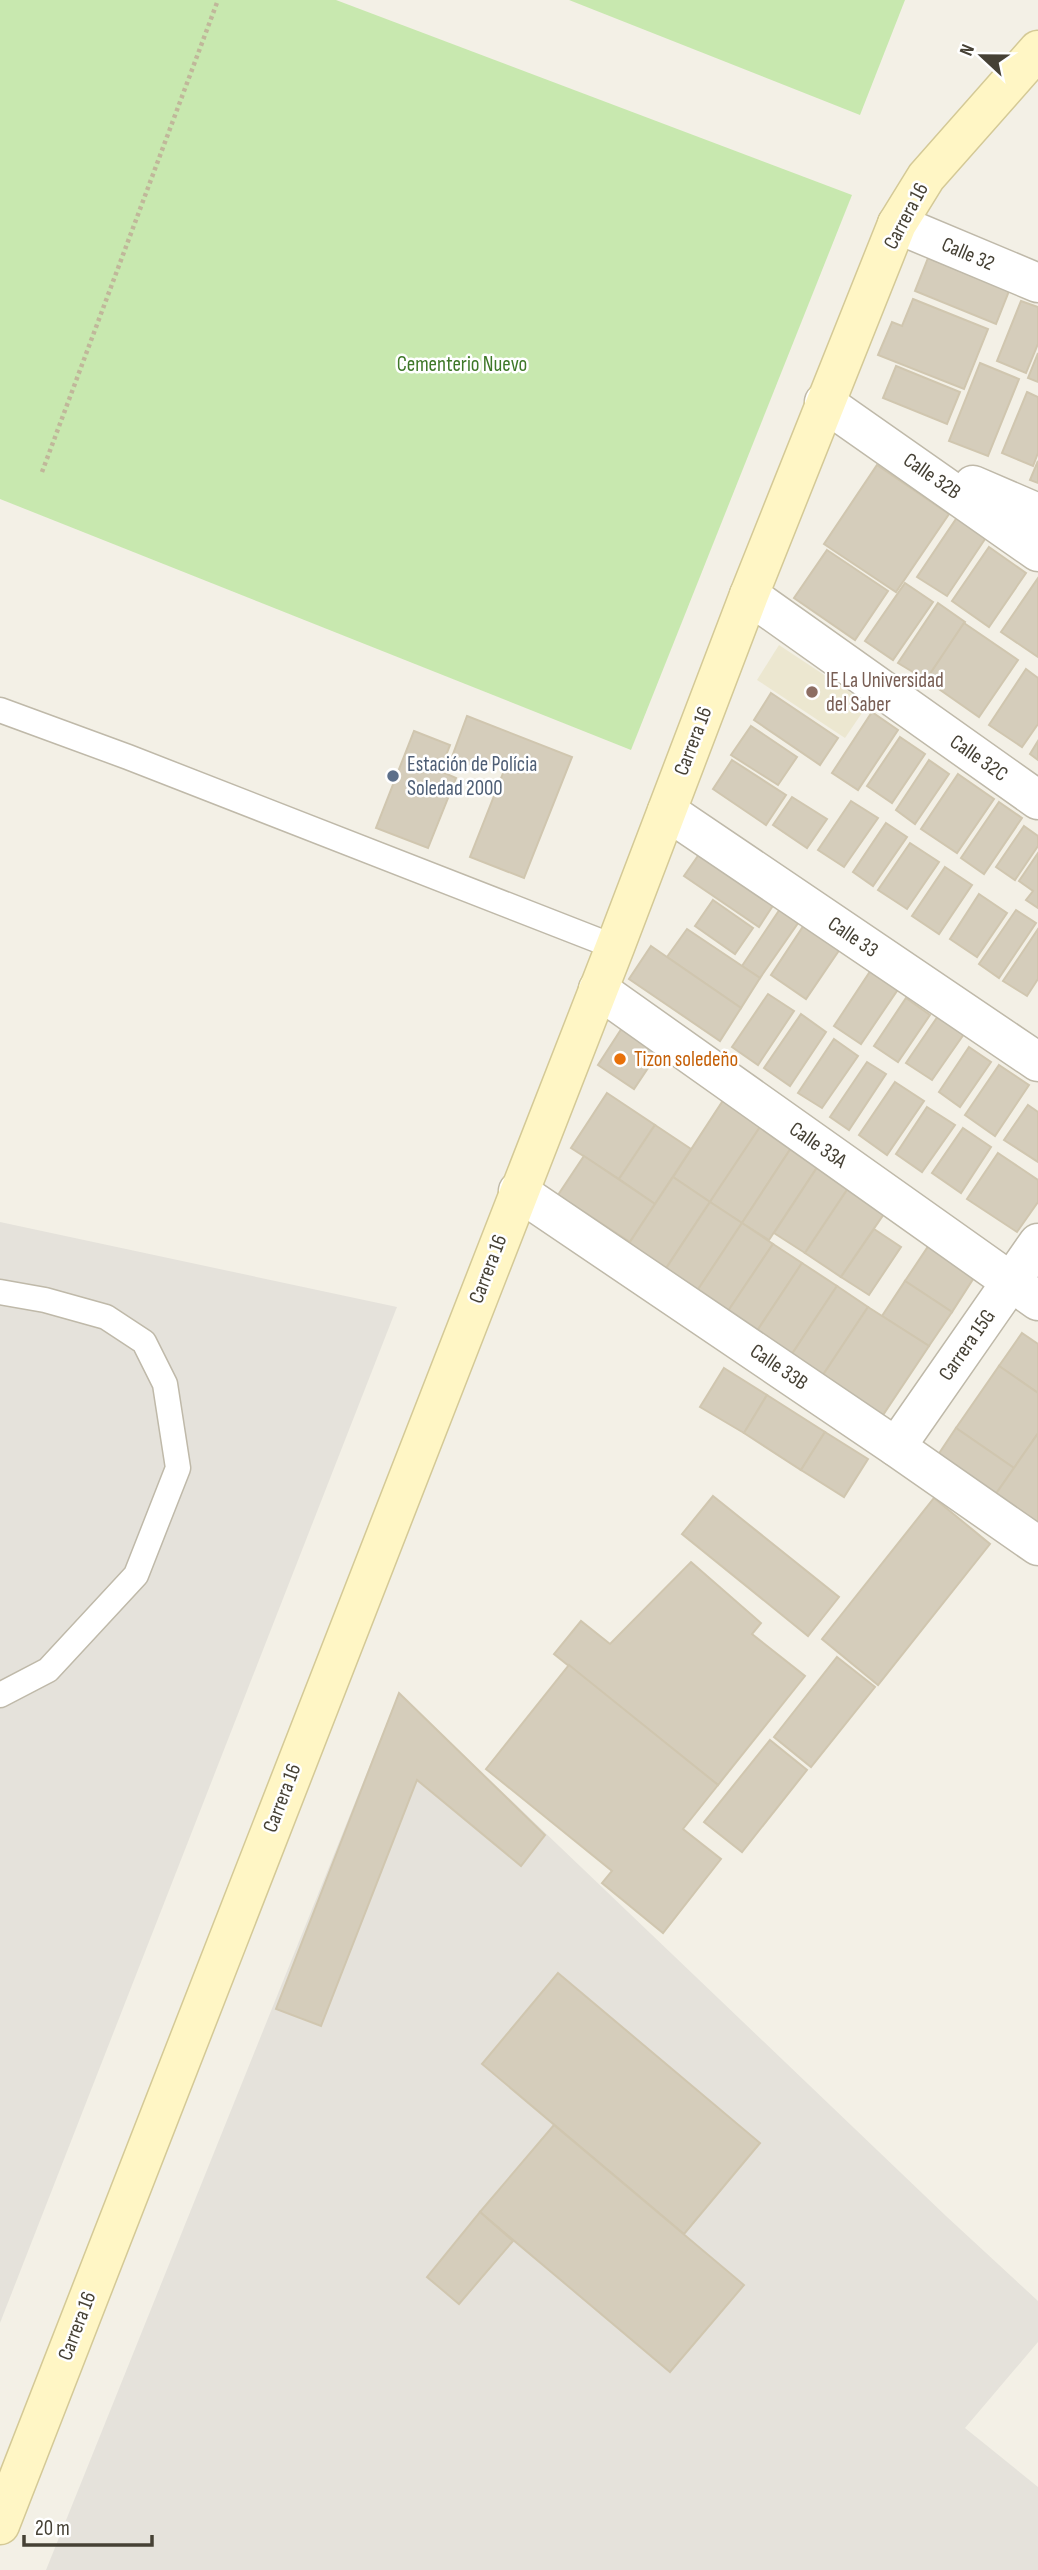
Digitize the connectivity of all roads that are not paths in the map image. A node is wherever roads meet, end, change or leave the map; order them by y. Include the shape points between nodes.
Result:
1 (1038, 50) edge
2 (897, 224) junction
3 (1038, 284) edge
4 (824, 402) junction
5 (900, 453) junction
6 (1038, 513) edge
7 (1038, 552) edge
8 (748, 595) junction
9 (0, 710) edge
10 (1038, 800) edge
11 (667, 811) junction
12 (615, 947) junction
13 (598, 989) junction
14 (1038, 1062) edge
15 (518, 1191) junction
16 (1038, 1243) edge
17 (1025, 1292) edge
18 (0, 1293) edge
19 (897, 1447) junction
20 (1038, 1546) edge
21 (0, 1695) edge
22 (0, 2525) edge

1 - 2 street, Carrera 16 via 926,177
2 - 3 street, Calle 32
2 - 4 street, Carrera 16
4 - 5 street, Calle 32B
4 - 8 street, Carrera 16
5 - 6 street
5 - 7 street, Calle 32B
8 - 10 street, Calle 32C
8 - 11 street, Carrera 16
9 - 12 lane
11 - 12 street, Carrera 16
11 - 14 street, Calle 33
12 - 13 street, Carrera 16
13 - 15 street, Carrera 16
13 - 17 street, Calle 33A
15 - 19 street, Calle 33B
15 - 22 street, Carrera 16
16 - 17 street, Carrera 15G
17 - 19 street, Carrera 15G
18 - 21 lane via 106,1317 144,1342 164,1384 178,1468 136,1575 48,1670
19 - 20 street, Calle 33B

